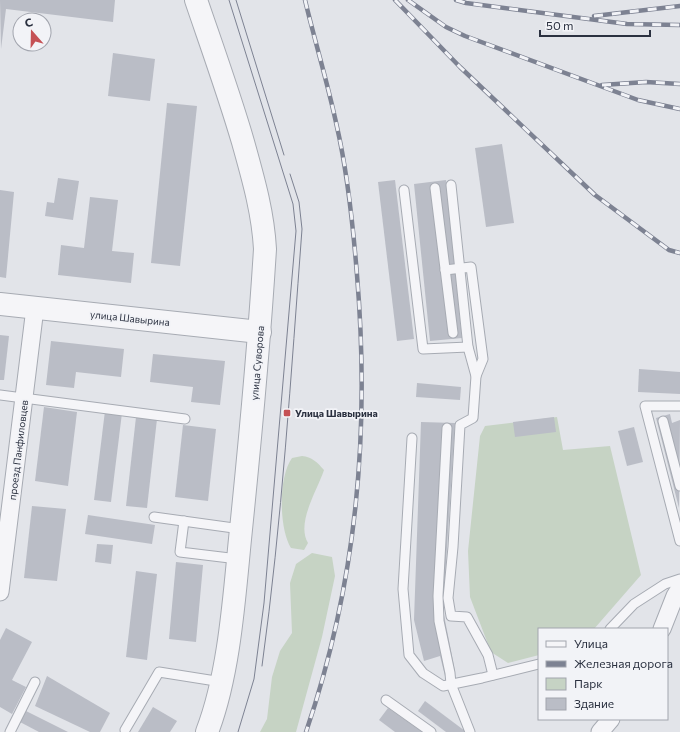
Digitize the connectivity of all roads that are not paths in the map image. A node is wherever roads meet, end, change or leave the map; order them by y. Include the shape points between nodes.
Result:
1 (196, 0) edge
2 (451, 185) dead end
3 (435, 188) dead end
4 (404, 190) dead end
5 (445, 270) junction
6 (0, 304) edge
7 (35, 308) junction
8 (260, 332) junction
9 (453, 333) dead end
10 (468, 347) junction
11 (476, 376) junction
12 (0, 395) edge
13 (25, 398) junction
14 (680, 406) edge
15 (184, 419) dead end
16 (663, 421) dead end
17 (447, 428) dead end
18 (412, 438) dead end
19 (680, 486) edge
20 (6, 495) edge
21 (154, 517) dead end
22 (184, 521) junction
23 (241, 529) junction
24 (680, 541) edge
25 (238, 559) junction
26 (680, 579) edge
27 (680, 588) edge
28 (0, 592) edge
29 (611, 628) edge
30 (662, 628) edge
31 (538, 664) edge
32 (494, 675) junction
33 (34, 682) dead end
34 (222, 682) junction
35 (451, 684) junction
36 (386, 700) dead end
37 (610, 720) edge
38 (124, 730) dead end
39 (10, 732) edge
40 (207, 732) edge
41 (431, 732) edge
42 (470, 732) edge
43 (600, 732) edge

1 - 8 street, улица Суворова via 235,114 263,220 265,249
2 - 10 lane
3 - 5 lane
4 - 10 lane via 423,349
5 - 9 lane
5 - 11 lane via 472,267 483,359
6 - 7 street, улица Шавырина
7 - 8 street, улица Шавырина
7 - 13 street, проезд Панфиловцев
8 - 23 street, улица Суворова
10 - 11 lane
11 - 32 lane via 473,418 460,425 448,598 451,616 467,617 488,655
12 - 13 lane
13 - 15 lane
13 - 20 street, проезд Панфиловцев
14 - 24 lane via 645,406
16 - 19 lane
17 - 35 lane via 438,596 439,621
18 - 35 lane via 403,589 409,655 423,673 443,686
20 - 28 street, проезд Панфиловцев
21 - 22 lane
22 - 23 lane
22 - 25 lane via 180,552
23 - 25 street, улица Суворова
25 - 34 street, улица Суворова
26 - 29 lane via 665,584 634,604
27 - 30 street
31 - 32 lane
32 - 35 lane
33 - 39 lane
34 - 38 lane via 159,672
34 - 40 street, улица Суворова
35 - 42 lane
36 - 41 lane
37 - 43 street

